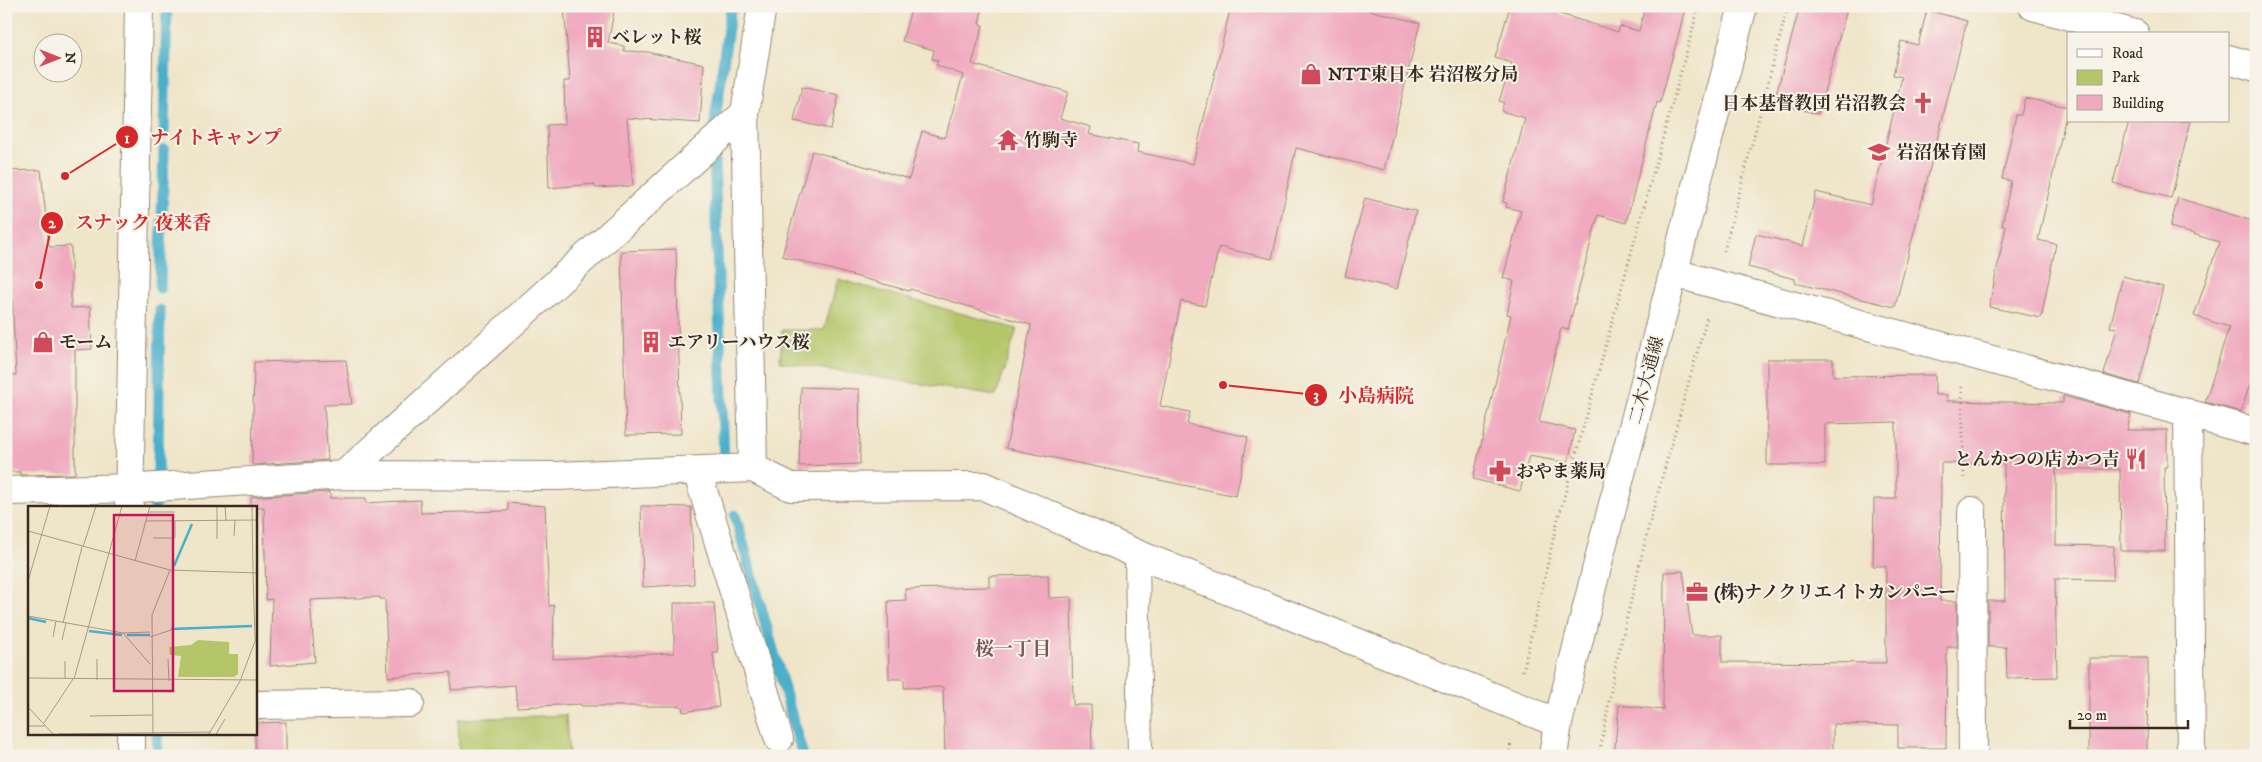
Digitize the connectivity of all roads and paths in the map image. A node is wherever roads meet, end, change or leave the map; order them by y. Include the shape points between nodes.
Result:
1 (139, 6) edge
2 (762, 6) edge
3 (1699, 6) edge
4 (1743, 6) edge
5 (1788, 6) edge
6 (2033, 6) edge
7 (2128, 32) edge
8 (2230, 60) edge
9 (2256, 67) edge
10 (745, 113) junction
11 (1674, 273) junction
12 (1716, 283) junction
13 (1962, 350) junction
14 (2188, 414) junction
15 (2256, 432) edge
16 (753, 468) junction
17 (697, 471) junction
18 (344, 475) junction
19 (1964, 484) dead end
20 (6, 491) edge
21 (132, 495) edge
22 (1972, 511) dead end
23 (1137, 554) junction
24 (410, 703) dead end
25 (256, 705) edge
26 (1515, 706) junction
27 (1558, 723) junction
28 (131, 734) edge
29 (778, 739) dead end
30 (131, 756) edge
31 (1140, 756) edge
32 (1509, 756) edge
33 (1553, 756) edge
34 (1599, 756) edge
35 (1973, 756) edge
36 (2190, 756) edge

1 - 21 street
2 - 10 street
3 - 26 path via 1557,523
4 - 11 street, 二木大通線
5 - 12 path
6 - 7 street
8 - 9 street
10 - 16 street
10 - 18 street
11 - 12 street
11 - 27 street, 二木大通線
12 - 13 street
12 - 34 path via 1651,518 1616,663
13 - 14 street
13 - 19 path
14 - 15 street
14 - 36 street
16 - 17 street
16 - 23 street via 791,488 984,486
17 - 18 street via 556,476
17 - 29 street
18 - 21 street via 173,486
20 - 21 street
22 - 35 street
23 - 26 street
23 - 31 lane
24 - 25 street
26 - 27 street
26 - 32 path
27 - 33 street, 二木大通線
28 - 30 street

